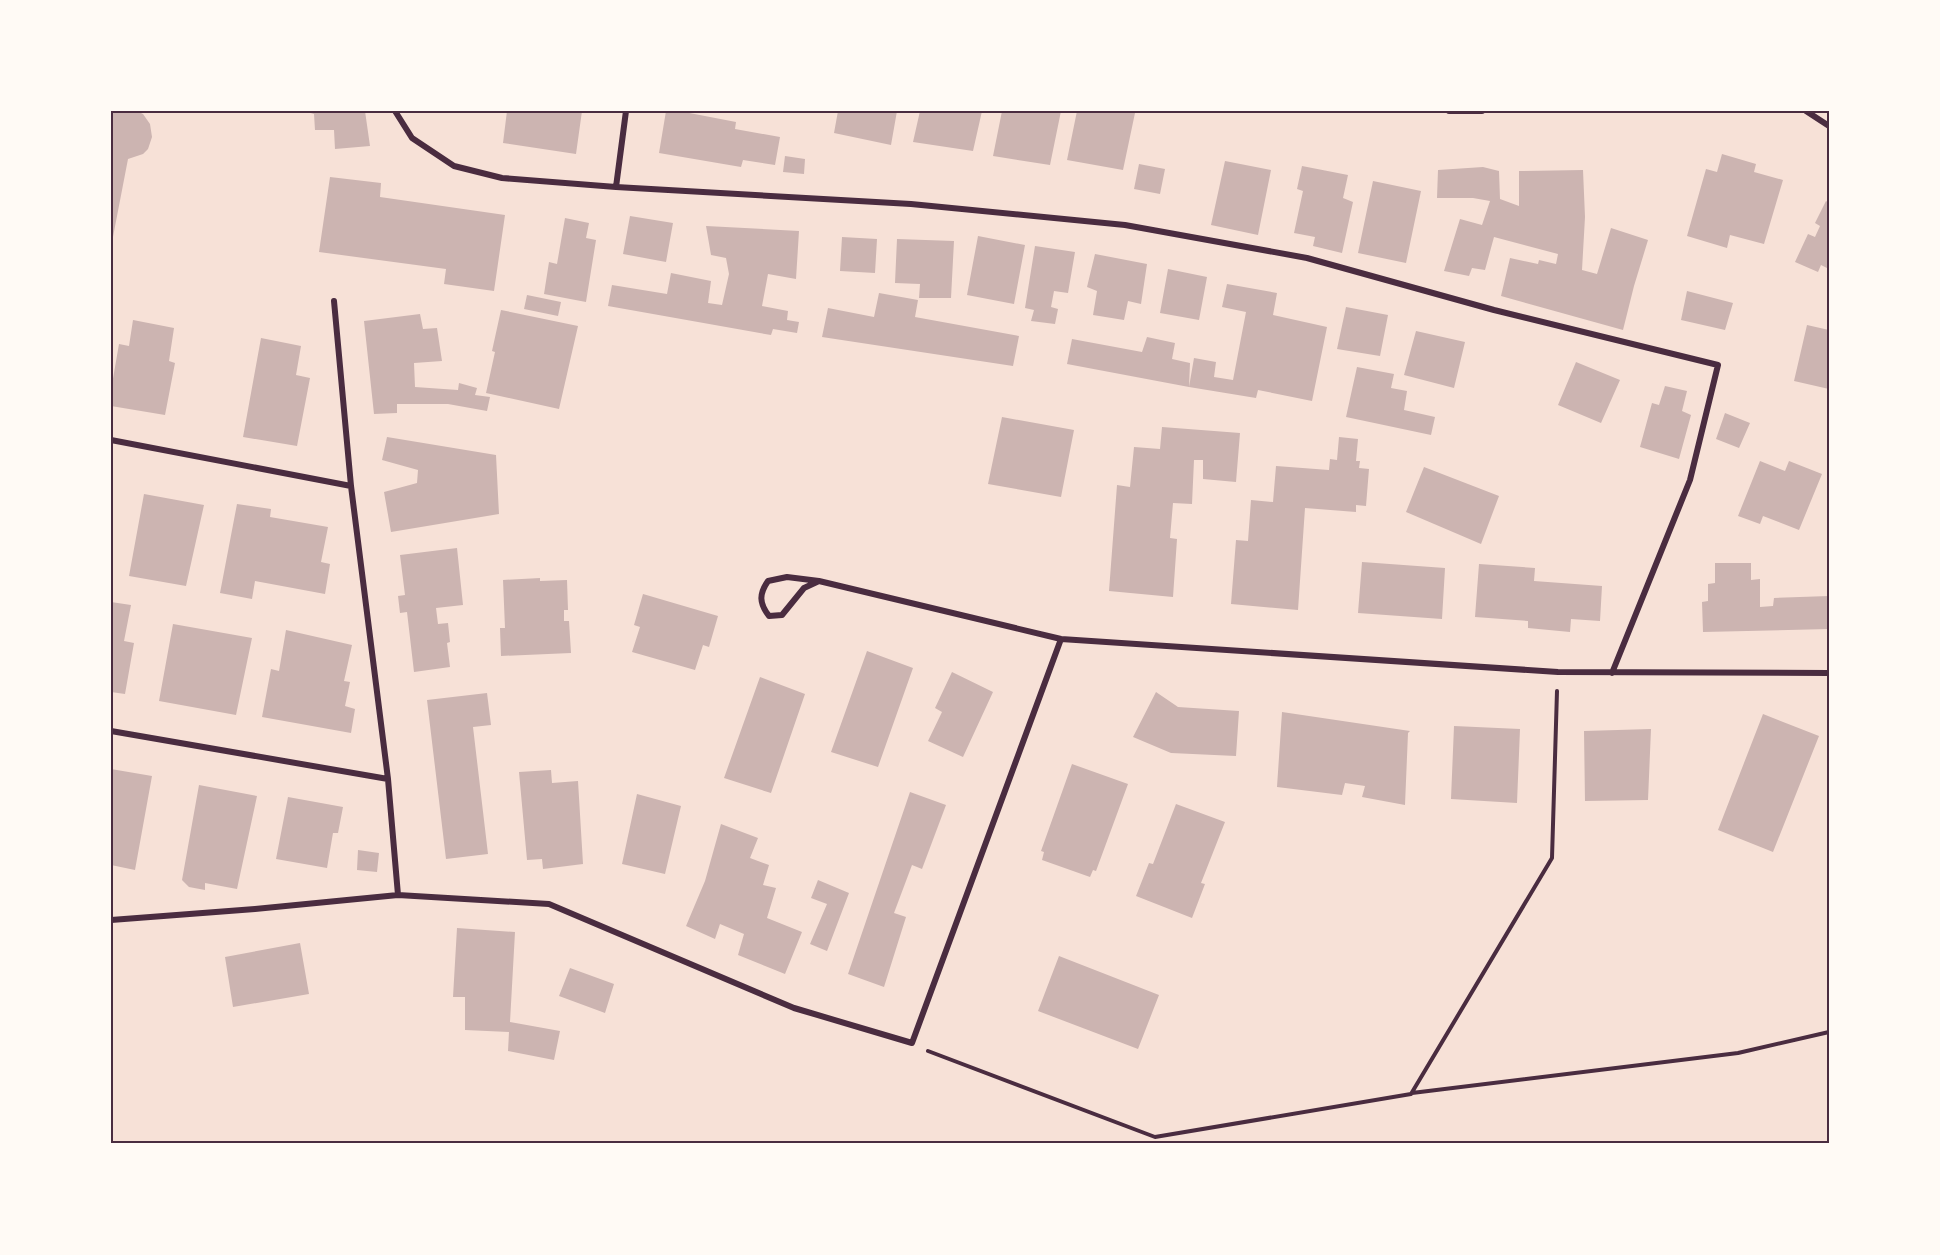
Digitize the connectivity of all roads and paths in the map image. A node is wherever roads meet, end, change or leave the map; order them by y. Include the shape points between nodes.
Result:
1 (395, 111) edge
2 (626, 111) edge
3 (1449, 111) edge
4 (1482, 111) edge
5 (1806, 111) edge
6 (1829, 126) edge
7 (616, 187) junction
8 (334, 301) dead end
9 (111, 440) edge
10 (351, 486) junction
11 (819, 580) junction
12 (1061, 639) junction
13 (1558, 672) junction
14 (1612, 673) junction
15 (1829, 673) edge
16 (111, 731) edge
17 (388, 779) junction
18 (398, 895) junction
19 (111, 920) edge
20 (1829, 1032) edge
21 (912, 1043) junction
22 (1411, 1094) junction

1 - 7 street via 412,138 454,166 502,178
2 - 7 street
3 - 4 street
5 - 6 street
7 - 14 street via 910,204 1125,225 1308,258 1494,310 1718,365 1690,480
8 - 10 street
9 - 10 street
10 - 17 street
11 - 11 street via 787,577 768,581 760,591 761,607 769,616 782,615 804,588
11 - 12 street
12 - 13 street
12 - 21 street
13 - 14 street
13 - 22 path via 1552,858
14 - 15 street
16 - 17 street
17 - 18 street
18 - 19 street
18 - 21 street via 549,904 794,1008
20 - 22 path via 1738,1053
21 - 22 path via 1155,1137

